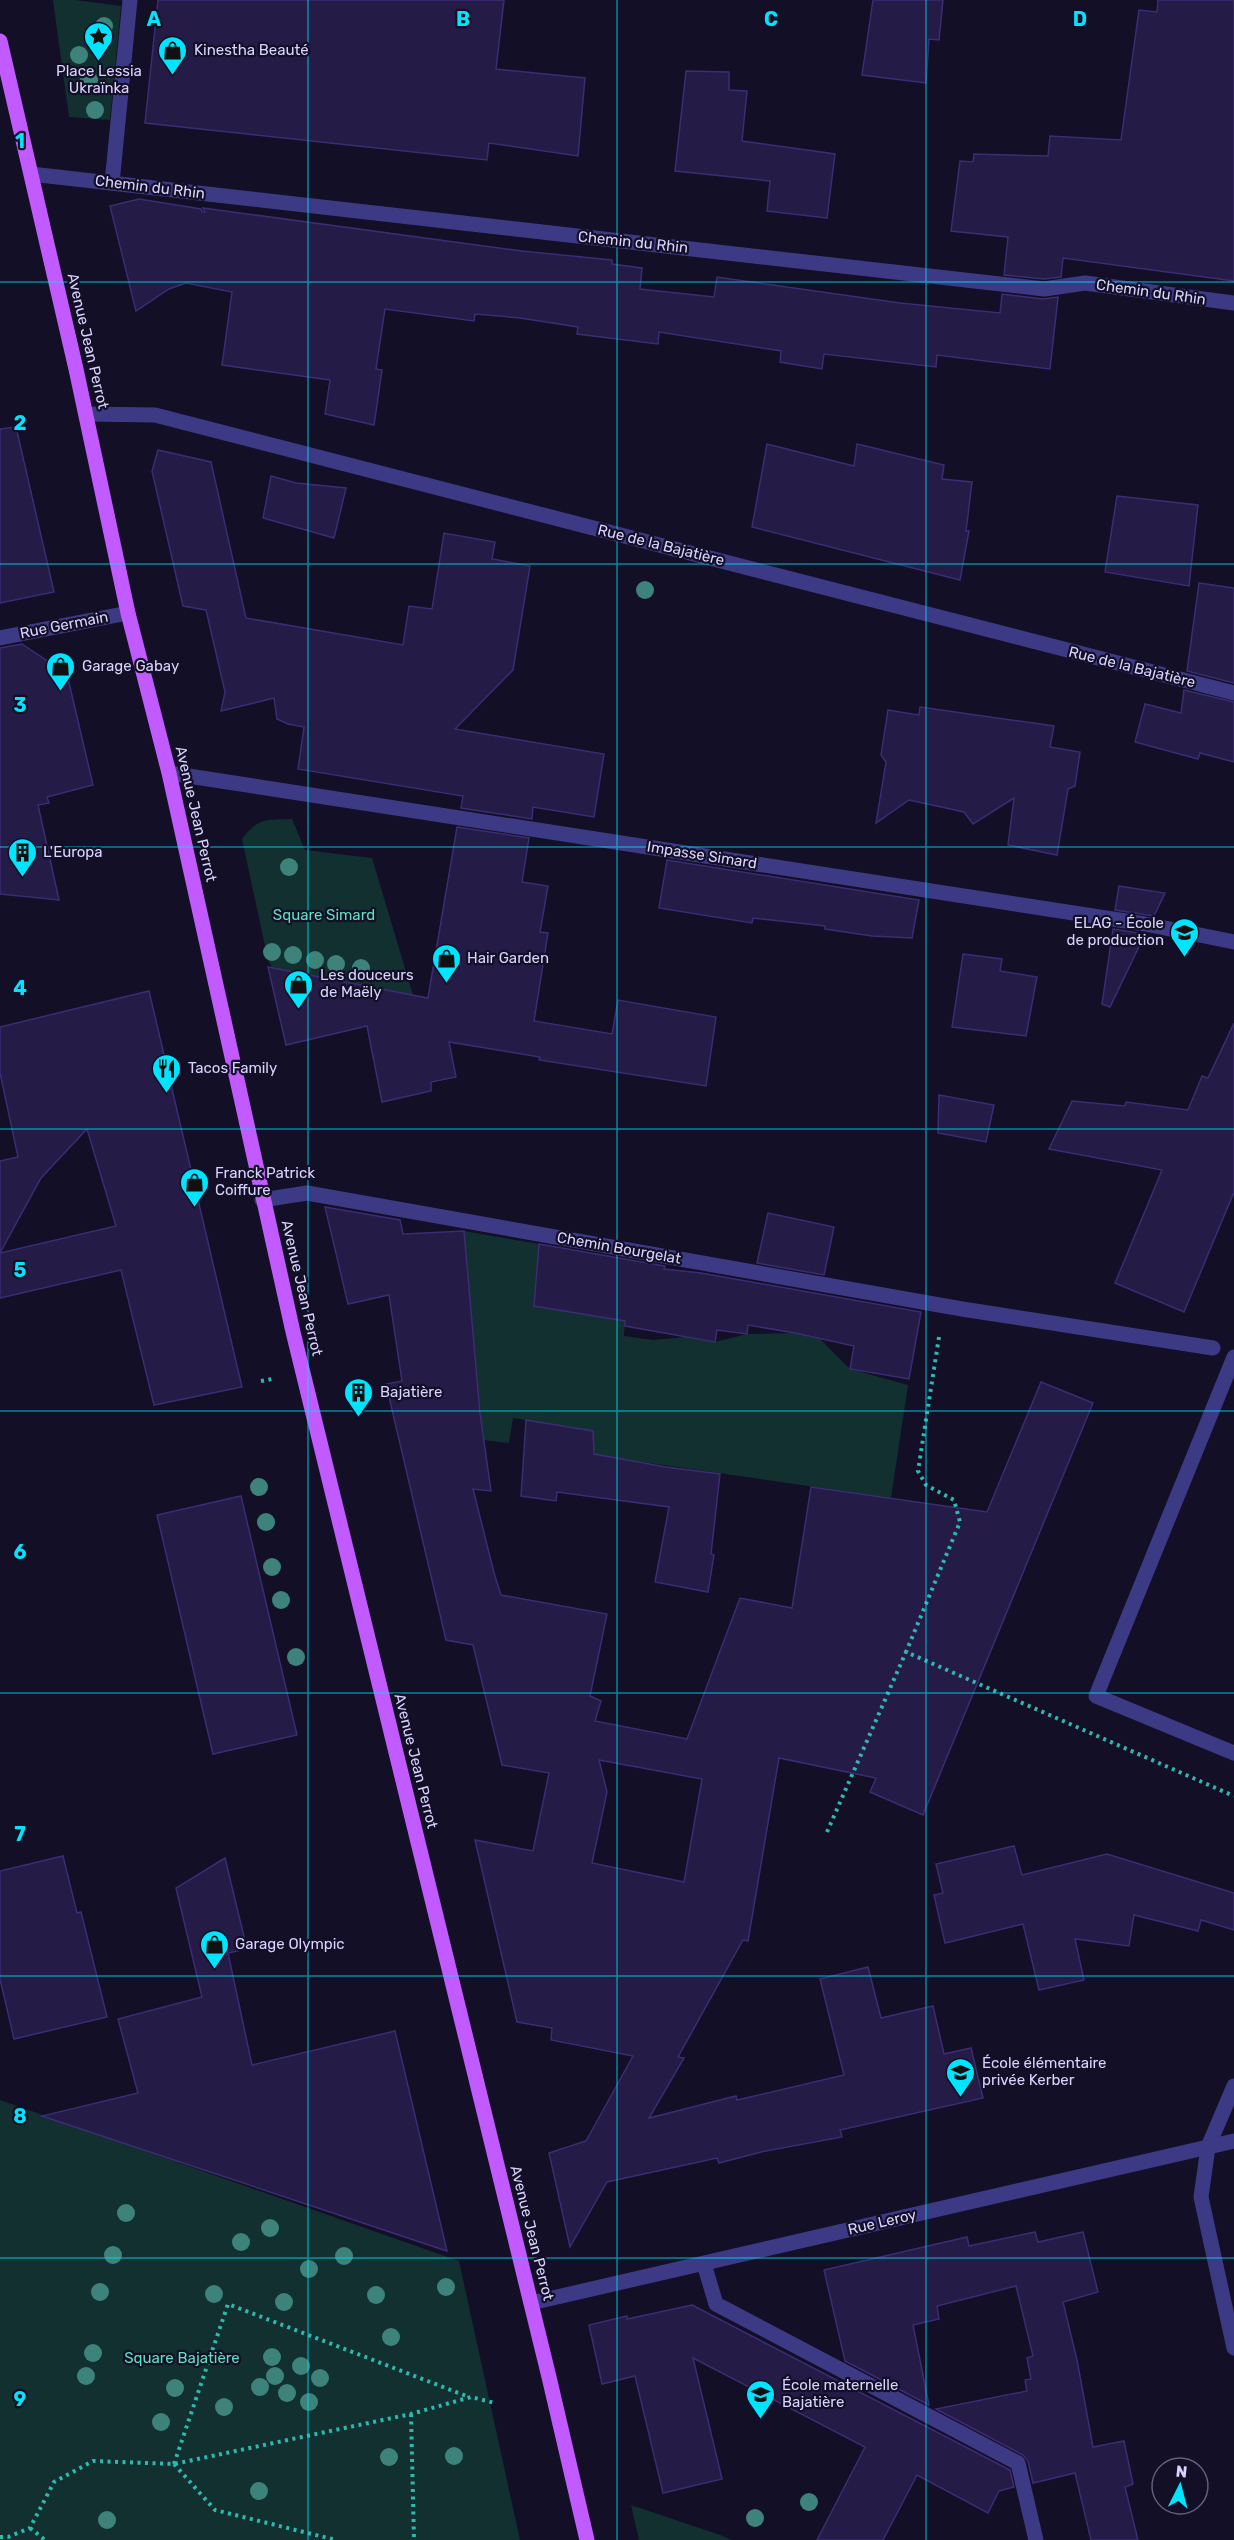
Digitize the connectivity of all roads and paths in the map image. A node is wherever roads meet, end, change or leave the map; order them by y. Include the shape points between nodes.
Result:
1 (130, 0) edge
2 (0, 41) edge
3 (31, 174) junction
4 (112, 183) junction
5 (1234, 303) edge
6 (86, 414) junction
7 (128, 613) junction
8 (0, 638) edge
9 (1234, 693) edge
10 (169, 773) junction
11 (1234, 942) edge
12 (262, 1200) junction
13 (940, 1327) dead end
14 (1213, 1348) dead end
15 (1234, 1357) edge
16 (906, 1652) junction
17 (1234, 1753) edge
18 (1234, 1796) edge
19 (827, 1832) dead end
20 (1234, 2086) edge
21 (1234, 2141) edge
22 (1208, 2147) junction
23 (704, 2264) junction
24 (531, 2303) junction
25 (1234, 2348) edge
26 (471, 2397) junction
27 (495, 2403) dead end
28 (411, 2414) junction
29 (174, 2464) junction
30 (30, 2528) junction
31 (0, 2537) edge
32 (45, 2540) edge
33 (336, 2540) edge
34 (414, 2540) edge
35 (587, 2540) edge
36 (1036, 2540) edge

1 - 4 street
2 - 3 main road, Avenue Jean Perrot
3 - 4 street, Chemin du Rhin
3 - 6 main road, Avenue Jean Perrot
4 - 5 street, Chemin du Rhin via 1044,289 1085,283
6 - 7 main road, Avenue Jean Perrot
6 - 9 street, Rue de la Bajatière via 155,415
7 - 8 street, Rue Germain
7 - 10 main road, Avenue Jean Perrot
10 - 11 street, Impasse Simard via 1145,924
10 - 12 main road, Avenue Jean Perrot
12 - 14 street, Chemin Bourgelat via 307,1193 975,1312
12 - 24 main road, Avenue Jean Perrot
13 - 16 path via 918,1472 926,1485 954,1500 960,1522
15 - 17 street via 1096,1696
16 - 18 path
16 - 19 path
20 - 22 street
21 - 22 street, Rue Leroy
22 - 23 street, Rue Leroy
22 - 25 street via 1201,2197
23 - 24 street, Rue Leroy
23 - 36 street via 716,2304 1018,2463
24 - 35 main road, Avenue Jean Perrot
26 - 27 path
26 - 28 path
26 - 29 path via 228,2304
28 - 29 path
28 - 34 path
29 - 30 path via 93,2462 54,2482
29 - 33 path via 215,2510
30 - 31 path
30 - 32 path

